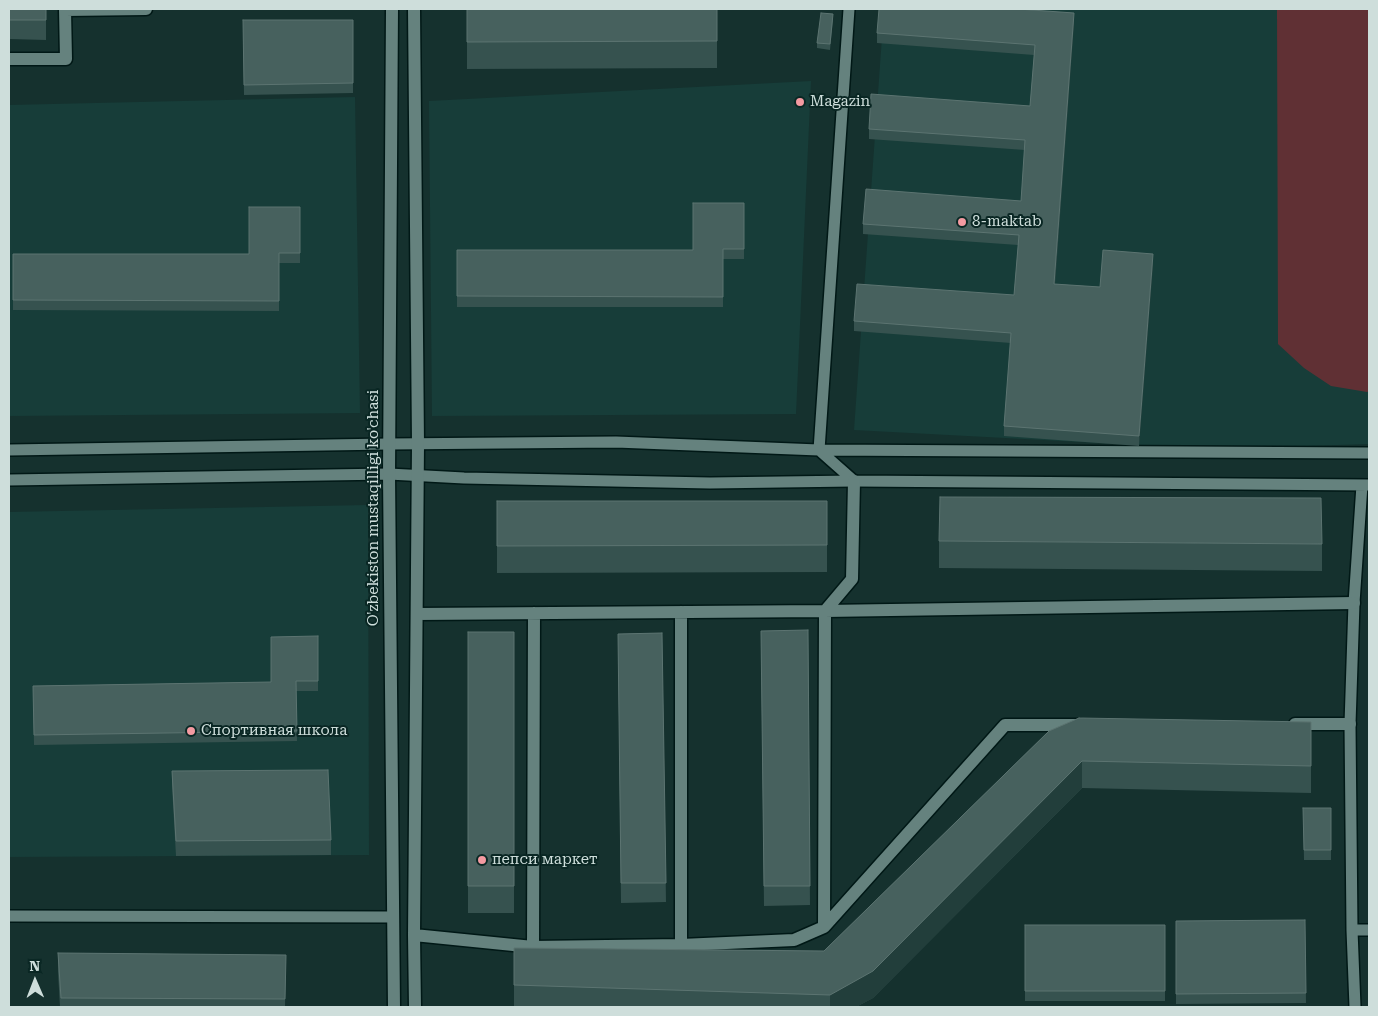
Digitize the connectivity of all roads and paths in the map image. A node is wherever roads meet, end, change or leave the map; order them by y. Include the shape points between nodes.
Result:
1 (146, 9) edge
2 (392, 9) edge
3 (414, 9) edge
4 (849, 9) edge
5 (9, 59) edge
6 (389, 444) junction
7 (418, 444) junction
8 (9, 450) edge
9 (819, 450) junction
10 (1369, 453) edge
11 (389, 474) junction
12 (418, 475) junction
13 (9, 480) edge
14 (854, 481) junction
15 (1366, 486) edge
16 (1354, 603) junction
17 (825, 611) junction
18 (534, 612) junction
19 (682, 612) junction
20 (417, 614) junction
21 (1094, 724) edge
22 (1281, 724) edge
23 (1350, 724) junction
24 (9, 916) edge
25 (392, 917) junction
26 (824, 927) junction
27 (1352, 930) junction
28 (1369, 930) edge
29 (414, 935) junction
30 (681, 944) junction
31 (533, 947) junction
32 (394, 1007) edge
33 (415, 1007) edge
34 (1355, 1007) edge

1 - 5 street via 65,10 66,59
2 - 6 street, O'zbekiston mustaqilligi ko'chasi
3 - 7 street
4 - 9 lane
6 - 7 lane
6 - 8 lane
6 - 11 street, O'zbekiston mustaqilligi ko'chasi
7 - 9 lane via 616,442
7 - 12 street
9 - 10 lane
9 - 14 lane
11 - 12 lane
11 - 13 lane
11 - 25 street, O'zbekiston mustaqilligi ko'chasi
12 - 14 lane via 700,483
12 - 20 street
14 - 15 lane
14 - 17 street via 852,578
15 - 16 lane
16 - 17 street
16 - 23 lane
17 - 19 street
17 - 26 street
18 - 19 street
18 - 20 street
18 - 31 street
19 - 30 street
20 - 29 street
21 - 26 street via 1006,725
22 - 23 street
23 - 27 lane
24 - 25 lane
25 - 32 street, O'zbekiston mustaqilligi ko'chasi
26 - 30 street via 794,940
27 - 28 lane
27 - 34 lane
29 - 31 street
29 - 33 street
30 - 31 street

